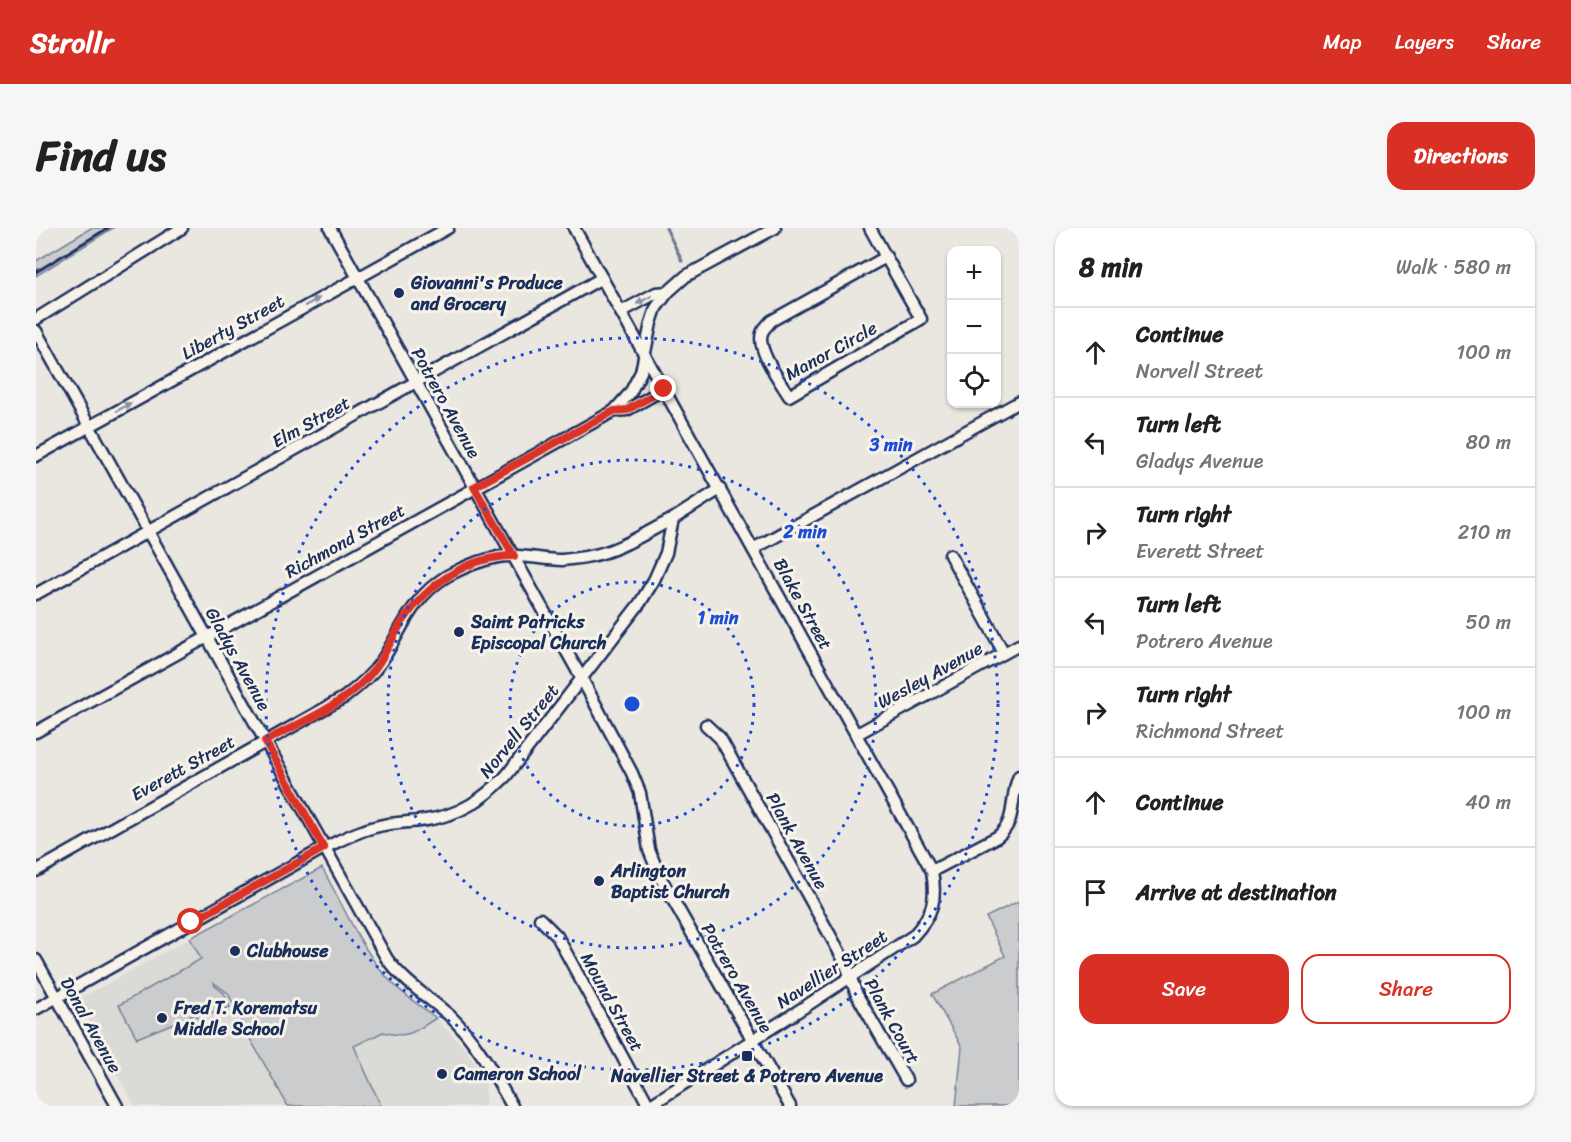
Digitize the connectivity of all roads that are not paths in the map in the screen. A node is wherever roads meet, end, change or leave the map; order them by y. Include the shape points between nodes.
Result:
1 (182, 228) edge
2 (330, 228) edge
3 (448, 228) edge
4 (574, 228) edge
5 (775, 228) edge
6 (870, 228) edge
7 (886, 257) junction
8 (357, 276) junction
9 (602, 278) junction
10 (668, 292) junction
11 (621, 312) junction
12 (36, 319) edge
13 (36, 331) edge
14 (644, 355) junction
15 (416, 382) junction
16 (664, 389) junction
17 (1019, 402) edge
18 (614, 411) junction
19 (89, 426) junction
20 (36, 456) edge
21 (474, 487) junction
22 (720, 489) junction
23 (673, 519) junction
24 (148, 532) junction
25 (753, 549) junction
26 (950, 555) dead end
27 (514, 556) junction
28 (36, 594) edge
29 (207, 637) junction
30 (1019, 645) edge
31 (1004, 653) junction
32 (582, 679) junction
33 (706, 725) dead end
34 (36, 732) edge
35 (856, 734) junction
36 (265, 741) junction
37 (1019, 776) edge
38 (1017, 794) edge
39 (324, 848) junction
40 (36, 871) edge
41 (932, 871) junction
42 (933, 908) joint
43 (540, 919) dead end
44 (36, 960) edge
45 (850, 978) junction
46 (57, 997) junction
47 (36, 1009) edge
48 (753, 1039) junction
49 (906, 1080) dead end
50 (117, 1106) edge
51 (512, 1106) edge
52 (649, 1106) edge
53 (790, 1106) edge

1 - 12 street
2 - 8 street, Potrero Avenue
3 - 8 street, Liberty Street
4 - 9 street, Blake Street
5 - 10 street via 686,276
6 - 7 street, Manor Circle
7 - 7 street, Manor Circle via 771,321 762,331 762,350 789,396 921,319
8 - 15 street, Potrero Avenue
19 -> 8 street, Liberty Street
9 - 11 street, Blake Street
9 - 15 street, Elm Street
10 -> 11 street via 656,293
10 - 14 street via 656,308
11 - 14 street, Blake Street
13 - 19 street, Gladys Avenue
14 - 16 street, Blake Street
14 - 18 street, Richmond Street via 630,393
15 - 21 street, Potrero Avenue
15 - 24 street, Elm Street
16 - 18 street via 627,410
16 - 22 street, Blake Street
17 - 25 street
18 - 21 street, Richmond Street
19 - 20 street, Liberty Street
19 - 24 street, Gladys Avenue
21 - 27 street, Potrero Avenue
21 - 29 street, Richmond Street
22 - 23 street
22 - 25 street, Blake Street
23 - 27 street, Everett Street via 592,556 562,560
23 - 32 street, Norvell Street via 666,553 654,580
24 - 28 street, Elm Street
24 - 29 street, Gladys Avenue
25 - 35 street, Blake Street
26 - 31 street
27 - 32 street, Potrero Avenue
27 - 36 street, Everett Street via 500,556 447,576 430,589 402,622 381,662 365,680 345,698
29 - 34 street, Richmond Street
29 - 36 street, Gladys Avenue
30 - 31 street, Wesley Avenue
31 - 35 street, Wesley Avenue
32 - 39 street, Norvell Street via 486,796 443,817 378,826
32 - 48 street, Potrero Avenue via 640,793 649,850 660,877
33 - 45 street, Plank Avenue via 720,738 845,962
35 - 41 street, Blake Street
36 - 39 street, Gladys Avenue
36 - 40 street, Everett Street
37 - 38 street
38 - 41 street via 1005,831
39 - 46 street, Norvell Street
39 - 51 street, Gladys Avenue via 389,962 470,1037
41 - 42 street, Blake Street
42 - 45 street, Navellier Street via 913,936
43 - 52 street, Mound Street via 556,936
44 - 46 street, Donal Avenue
45 - 48 street, Navellier Street
45 - 49 street, Plank Court
46 - 47 street, Norvell Street
46 - 50 street, Donal Avenue
48 - 52 street, Navellier Street
48 - 53 street, Potrero Avenue

